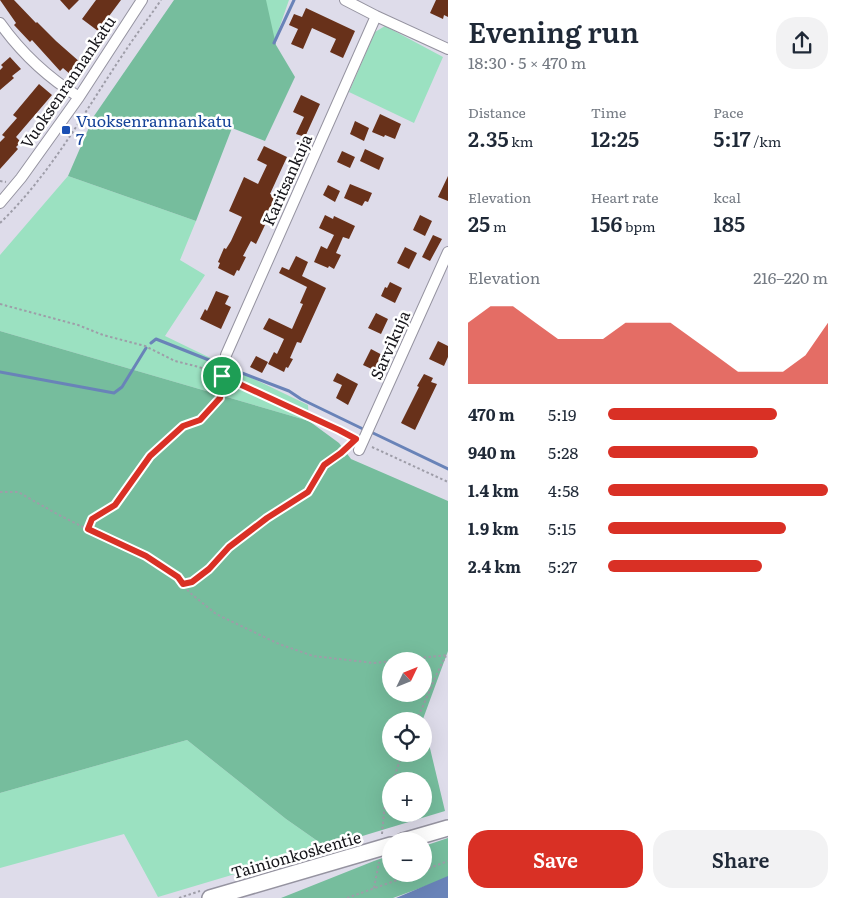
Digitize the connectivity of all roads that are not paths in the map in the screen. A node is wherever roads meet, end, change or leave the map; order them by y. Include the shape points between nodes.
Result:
1 (142, 0) edge
2 (345, 0) edge
3 (376, 16) junction
4 (0, 23) edge
5 (448, 49) edge
6 (79, 97) junction
7 (2, 197) edge
8 (448, 252) edge
9 (226, 356) road end
10 (361, 447) road end
11 (448, 828) edge
12 (432, 833) edge
13 (382, 843) edge
14 (210, 898) edge

1 - 6 street, Vuoksenrannankatu
2 - 3 street
3 - 5 street
3 - 9 street, Karitsankuja
4 - 6 street via 32,62
6 - 7 street, Vuoksenrannankatu
8 - 10 street, Sarvikuja
11 - 12 main road
13 - 14 main road, Tainionkoskentie

